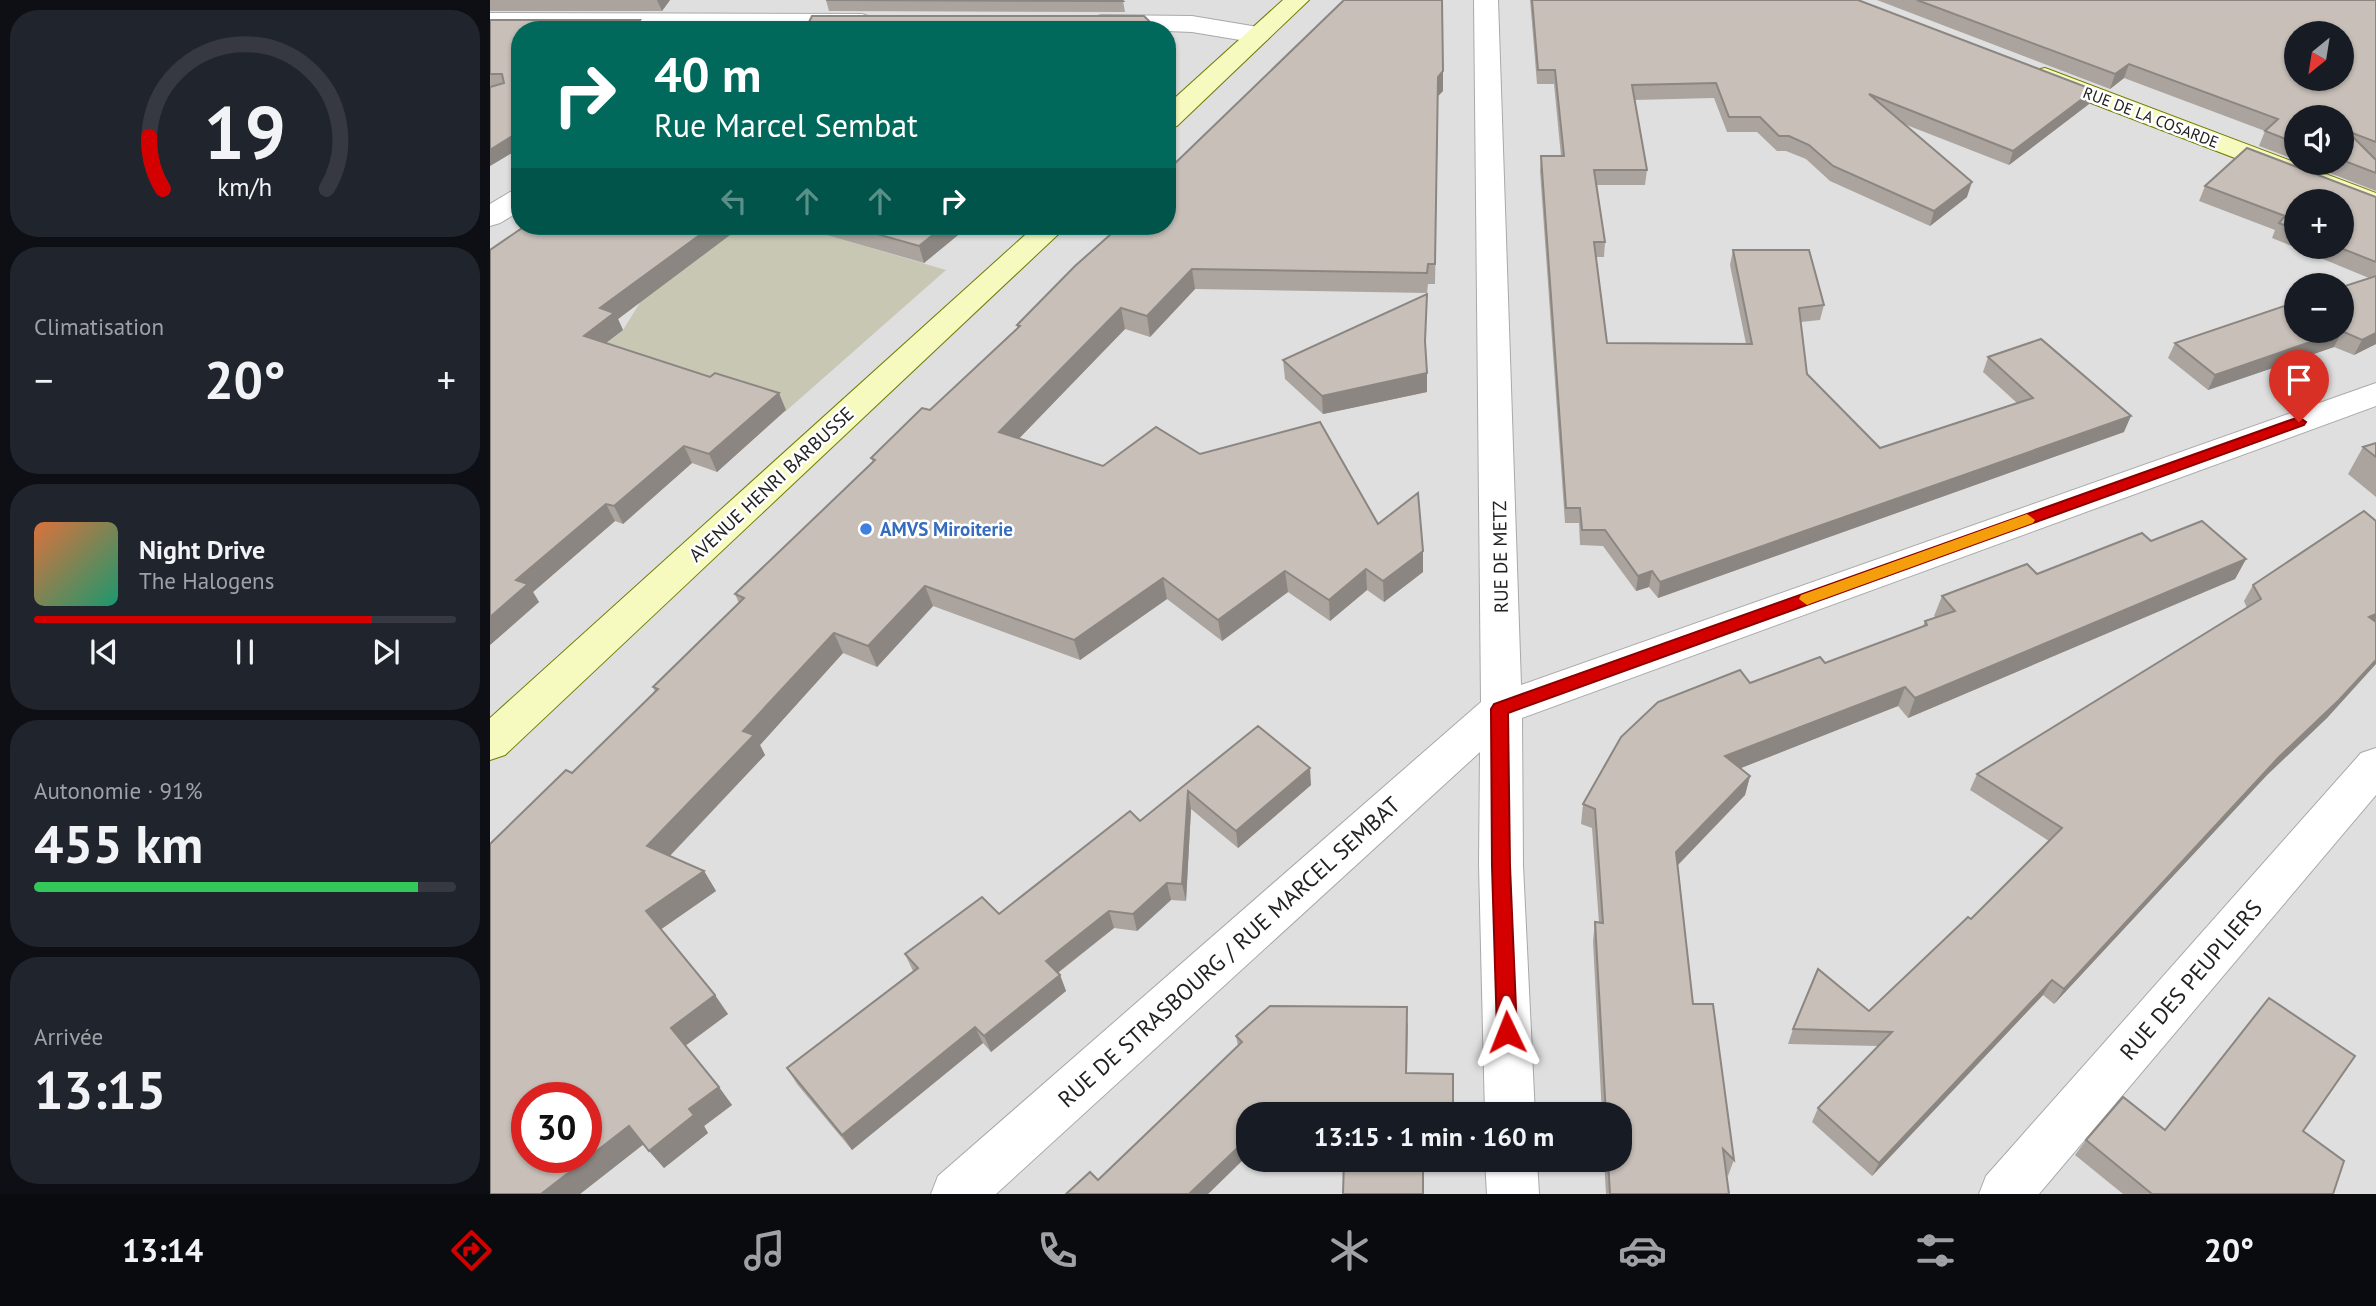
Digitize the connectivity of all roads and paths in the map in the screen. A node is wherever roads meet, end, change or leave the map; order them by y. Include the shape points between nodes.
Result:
1 (1297, 0) edge
2 (1486, 0) edge
3 (490, 21) edge
4 (511, 21) edge
5 (1176, 24) edge
6 (1258, 35) junction
7 (2026, 69) edge
8 (1176, 112) edge
9 (2376, 203) edge
10 (511, 204) edge
11 (490, 218) edge
12 (1042, 235) edge
13 (2376, 394) edge
14 (1500, 709) junction
15 (490, 743) edge
16 (2376, 765) edge
17 (1510, 1102) edge
18 (1512, 1172) edge
19 (957, 1194) edge
20 (1513, 1194) edge
21 (2005, 1194) edge

1 - 6 main road
2 - 14 street, RUE DE METZ
3 - 4 street
5 - 6 street
6 - 8 main road
7 - 9 main road, RUE DE LA COSARDE
10 - 11 street
12 - 15 main road, AVENUE HENRI BARBUSSE
13 - 14 street
14 - 17 street, RUE DE METZ
14 - 19 street, RUE DE STRASBOURG / RUE MARCEL SEMBAT
16 - 21 street, RUE DES PEUPLIERS
18 - 20 street

